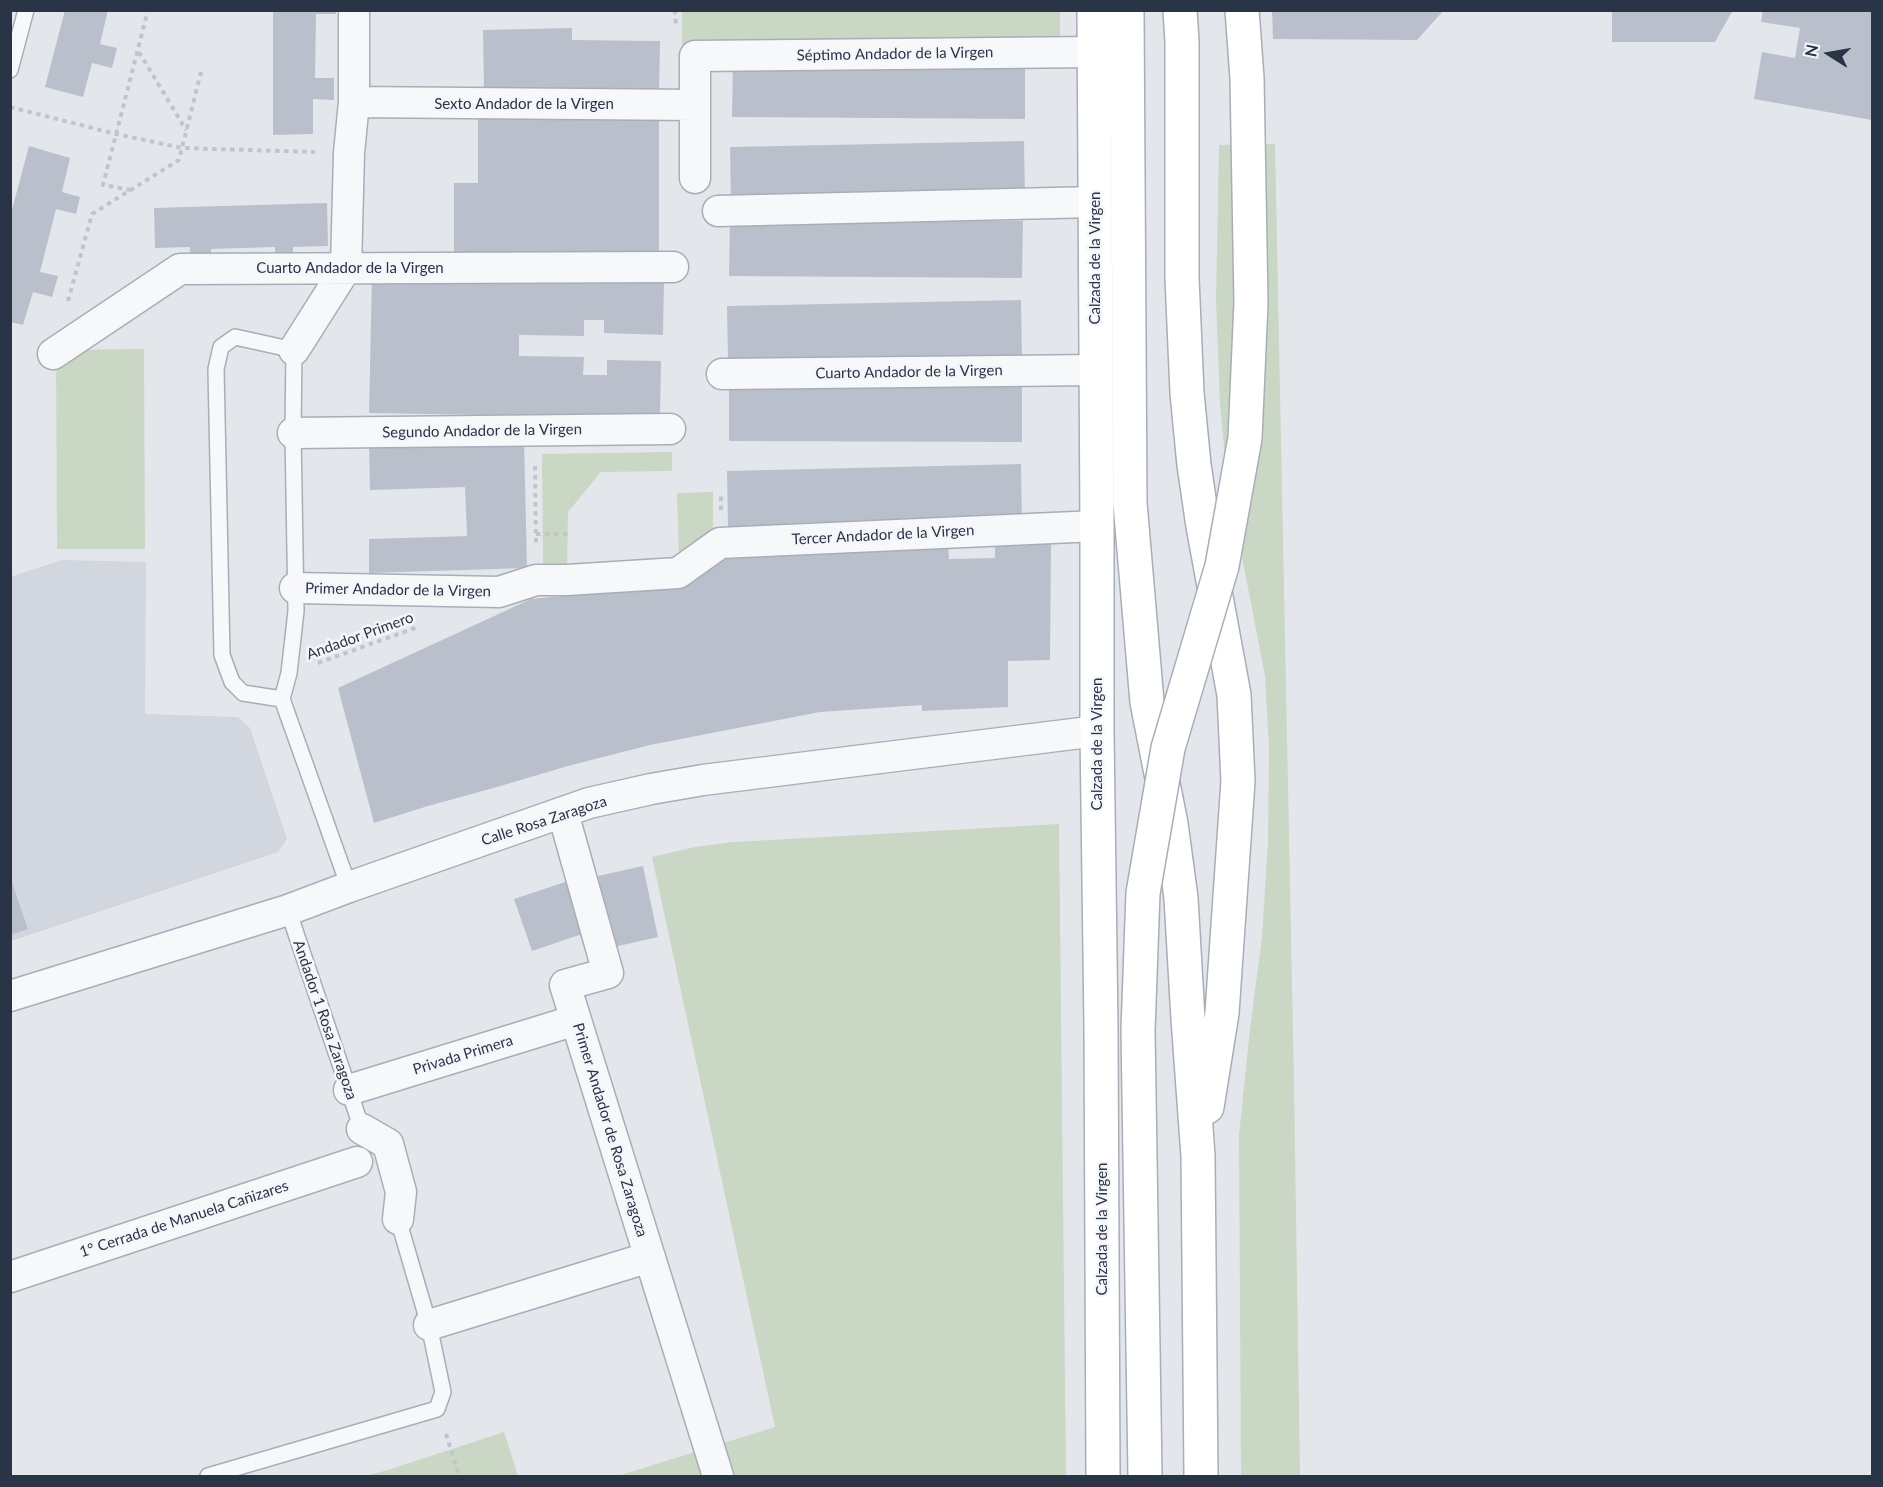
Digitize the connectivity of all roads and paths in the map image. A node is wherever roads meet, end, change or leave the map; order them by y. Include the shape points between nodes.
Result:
1 (26, 10) edge
2 (148, 10) edge
3 (354, 10) edge
4 (1094, 10) edge
5 (1127, 10) edge
6 (1180, 10) edge
7 (1242, 10) edge
8 (138, 51) junction
9 (1094, 52) junction
10 (202, 68) dead end
11 (10, 70) edge
12 (354, 102) junction
13 (695, 105) junction
14 (10, 107) edge
15 (186, 130) junction
16 (116, 134) junction
17 (182, 148) junction
18 (349, 153) junction
19 (694, 178) dead end
20 (131, 190) junction
21 (1095, 202) junction
22 (718, 211) dead end
23 (673, 267) dead end
24 (345, 268) junction
25 (294, 350) junction
26 (53, 354) joint
27 (1096, 370) junction
28 (722, 374) dead end
29 (670, 429) dead end
30 (534, 431) junction
31 (293, 433) junction
32 (1097, 526) junction
33 (536, 534) junction
34 (568, 534) dead end
35 (678, 573) joint
36 (536, 580) junction
37 (295, 588) junction
38 (419, 627) dead end
39 (289, 674) junction
40 (282, 699) junction
41 (1096, 731) junction
42 (563, 813) junction
43 (349, 887) junction
44 (288, 910) junction
45 (10, 996) edge
46 (576, 1020) junction
47 (349, 1090) junction
48 (362, 1129) joint
49 (1198, 1156) junction
50 (357, 1162) dead end
51 (398, 1219) joint
52 (650, 1257) junction
53 (10, 1277) edge
54 (429, 1324) junction
55 (437, 1409) junction
56 (208, 1476) edge
57 (459, 1476) edge
58 (718, 1476) edge
59 (1103, 1476) edge
60 (1145, 1476) edge
61 (1201, 1476) edge

1 - 11 lane
2 - 8 path
3 - 12 street
4 - 9 main road, Calzada de la Virgen
5 - 49 main road via 1130,502 1147,702 1181,898
6 - 49 main road via 1187,393 1203,526 1234,695 1238,781 1222,1013
7 - 60 main road, bridge via 1251,303 1245,438 1222,566 1168,748 1143,893 1138,1030
8 - 15 path
8 - 16 path
9 - 13 street, Séptimo Andador de la Virgen via 695,56
9 - 21 main road, Calzada de la Virgen
10 - 15 path
12 - 13 street, Sexto Andador de la Virgen
12 - 18 street
13 - 19 street
14 - 16 path
15 - 17 path
16 - 17 path
16 - 20 path via 103,185
17 - 18 path
17 - 20 path via 179,160
18 - 24 street
20 - 26 path via 92,214
21 - 22 street
21 - 27 main road, Calzada de la Virgen
23 - 24 street, Cuarto Andador de la Virgen
24 - 25 street
24 - 26 street, Cuarto Andador de la Virgen via 180,269
25 - 31 lane
25 - 40 lane via 236,337 221,347 216,369 222,655 232,682 243,693
27 - 28 street, Cuarto Andador de la Virgen
27 - 32 main road, Calzada de la Virgen
29 - 30 street, Segundo Andador de la Virgen
30 - 31 street, Segundo Andador de la Virgen
30 - 33 path
31 - 37 lane
32 - 35 street, Tercer Andador de la Virgen via 720,543
32 - 41 main road, Calzada de la Virgen
33 - 34 path
33 - 36 path
35 - 36 street, Primer Andador de la Virgen
36 - 37 street, Primer Andador de la Virgen via 499,592
37 - 39 lane
38 - 39 path, Andador Primero
39 - 40 lane
40 - 43 lane
41 - 42 street, Calle Rosa Zaragoza via 703,780 589,803
41 - 59 main road, Calzada de la Virgen
42 - 43 street, Calle Rosa Zaragoza
42 - 46 street, Primer Andador de Rosa Zaragoza via 608,973 565,985
43 - 44 street, Calle Rosa Zaragoza
44 - 45 street, Calle Rosa Zaragoza
44 - 47 lane, Andador 1 Rosa Zaragoza
46 - 47 street, Privada Primera
46 - 52 street, Primer Andador de Rosa Zaragoza
47 - 48 lane, Andador 1 Rosa Zaragoza
48 - 51 street via 388,1144 401,1192
49 - 61 main road
50 - 53 street, 1° Cerrada de Manuela Cañizares
51 - 54 lane
52 - 54 street
52 - 58 street, Primer Andador de Rosa Zaragoza
54 - 55 lane via 443,1392
55 - 56 lane
55 - 57 path

